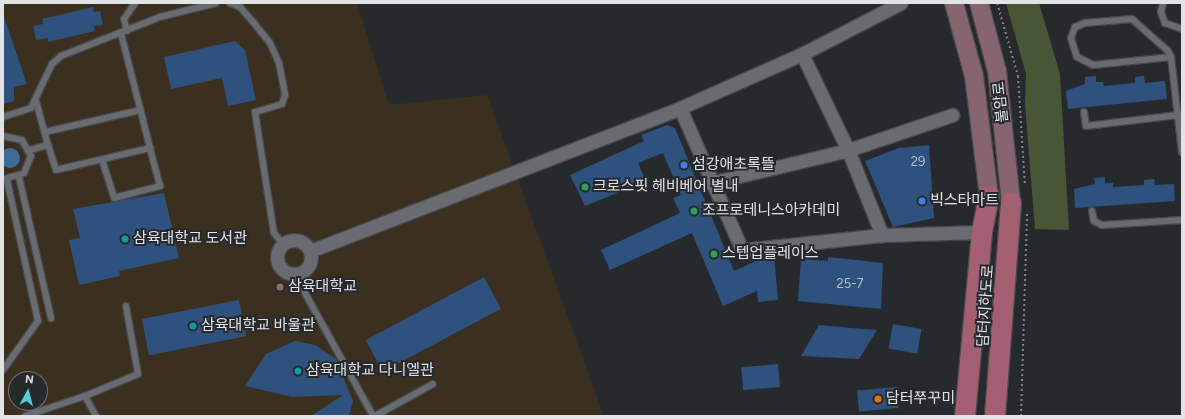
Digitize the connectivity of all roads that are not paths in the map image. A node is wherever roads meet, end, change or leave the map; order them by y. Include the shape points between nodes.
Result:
1 (135, 3) edge
2 (216, 3) edge
3 (230, 3) edge
4 (901, 3) edge
5 (954, 3) edge
6 (979, 3) edge
7 (1163, 3) edge
8 (1182, 29) edge
9 (124, 32) junction
10 (802, 54) junction
11 (1171, 58) junction
12 (36, 101) junction
13 (680, 108) junction
14 (140, 110) junction
15 (1084, 112) dead end
16 (952, 115) dead end
17 (1178, 116) junction
18 (3, 118) edge
19 (45, 132) junction
20 (3, 135) edge
21 (48, 145) junction
22 (150, 148) junction
23 (30, 150) junction
24 (848, 150) junction
25 (1182, 152) edge
26 (102, 160) junction
27 (19, 177) junction
28 (5, 179) edge
29 (710, 183) junction
30 (989, 196) junction
31 (1011, 203) junction
32 (1092, 211) dead end
33 (1182, 220) edge
34 (982, 232) junction
35 (882, 235) junction
36 (283, 244) junction
37 (310, 251) junction
38 (295, 275) junction
39 (126, 306) dead end
40 (50, 318) dead end
41 (3, 370) edge
42 (433, 384) dead end
43 (84, 396) junction
44 (25, 416) edge
45 (96, 416) edge
46 (374, 416) edge
47 (965, 416) edge
48 (978, 416) edge
49 (995, 416) edge
50 (1008, 416) edge

1 - 9 lane via 126,14
2 - 9 lane via 183,9
3 - 36 lane via 240,7 254,22 270,43 279,63 285,96 282,104 255,112 274,233
4 - 10 street
5 - 30 street, 불암로 via 974,76
6 - 31 street, 불암로 via 997,71
7 - 8 lane via 1161,12 1165,23
9 - 12 lane via 61,56 52,64
9 - 14 lane
10 - 13 street
10 - 24 street
11 - 11 lane via 1168,51 1132,19 1085,23 1075,27 1071,38 1077,57 1093,65
11 - 17 lane
12 - 18 lane via 31,108
12 - 19 lane
13 - 29 street
13 - 37 street
14 - 19 lane
14 - 22 lane
15 - 17 lane via 1086,126
16 - 24 street
17 - 25 lane
19 - 21 lane
20 - 23 lane via 17,137
21 - 23 lane
21 - 26 lane via 56,170
22 - 26 lane
22 - 26 lane via 160,186 114,198
23 - 27 lane via 28,168
24 - 29 street
24 - 35 street
27 - 28 lane
27 - 40 lane
28 - 41 lane via 38,321
29 - 35 street via 742,250
30 - 34 main road
30 - 48 main road, 담터지하도로 via 990,245
31 - 49 main road, 담터지하도로
31 - 50 main road via 1014,308
32 - 33 lane via 1094,221 1102,225
34 - 35 street
34 - 47 main road
36 - 37 street via 298,240
36 - 38 street via 277,253 277,264 284,272
37 - 38 street via 308,267
38 - 46 lane
39 - 43 lane via 138,374
42 - 46 lane
43 - 44 lane
43 - 45 lane

